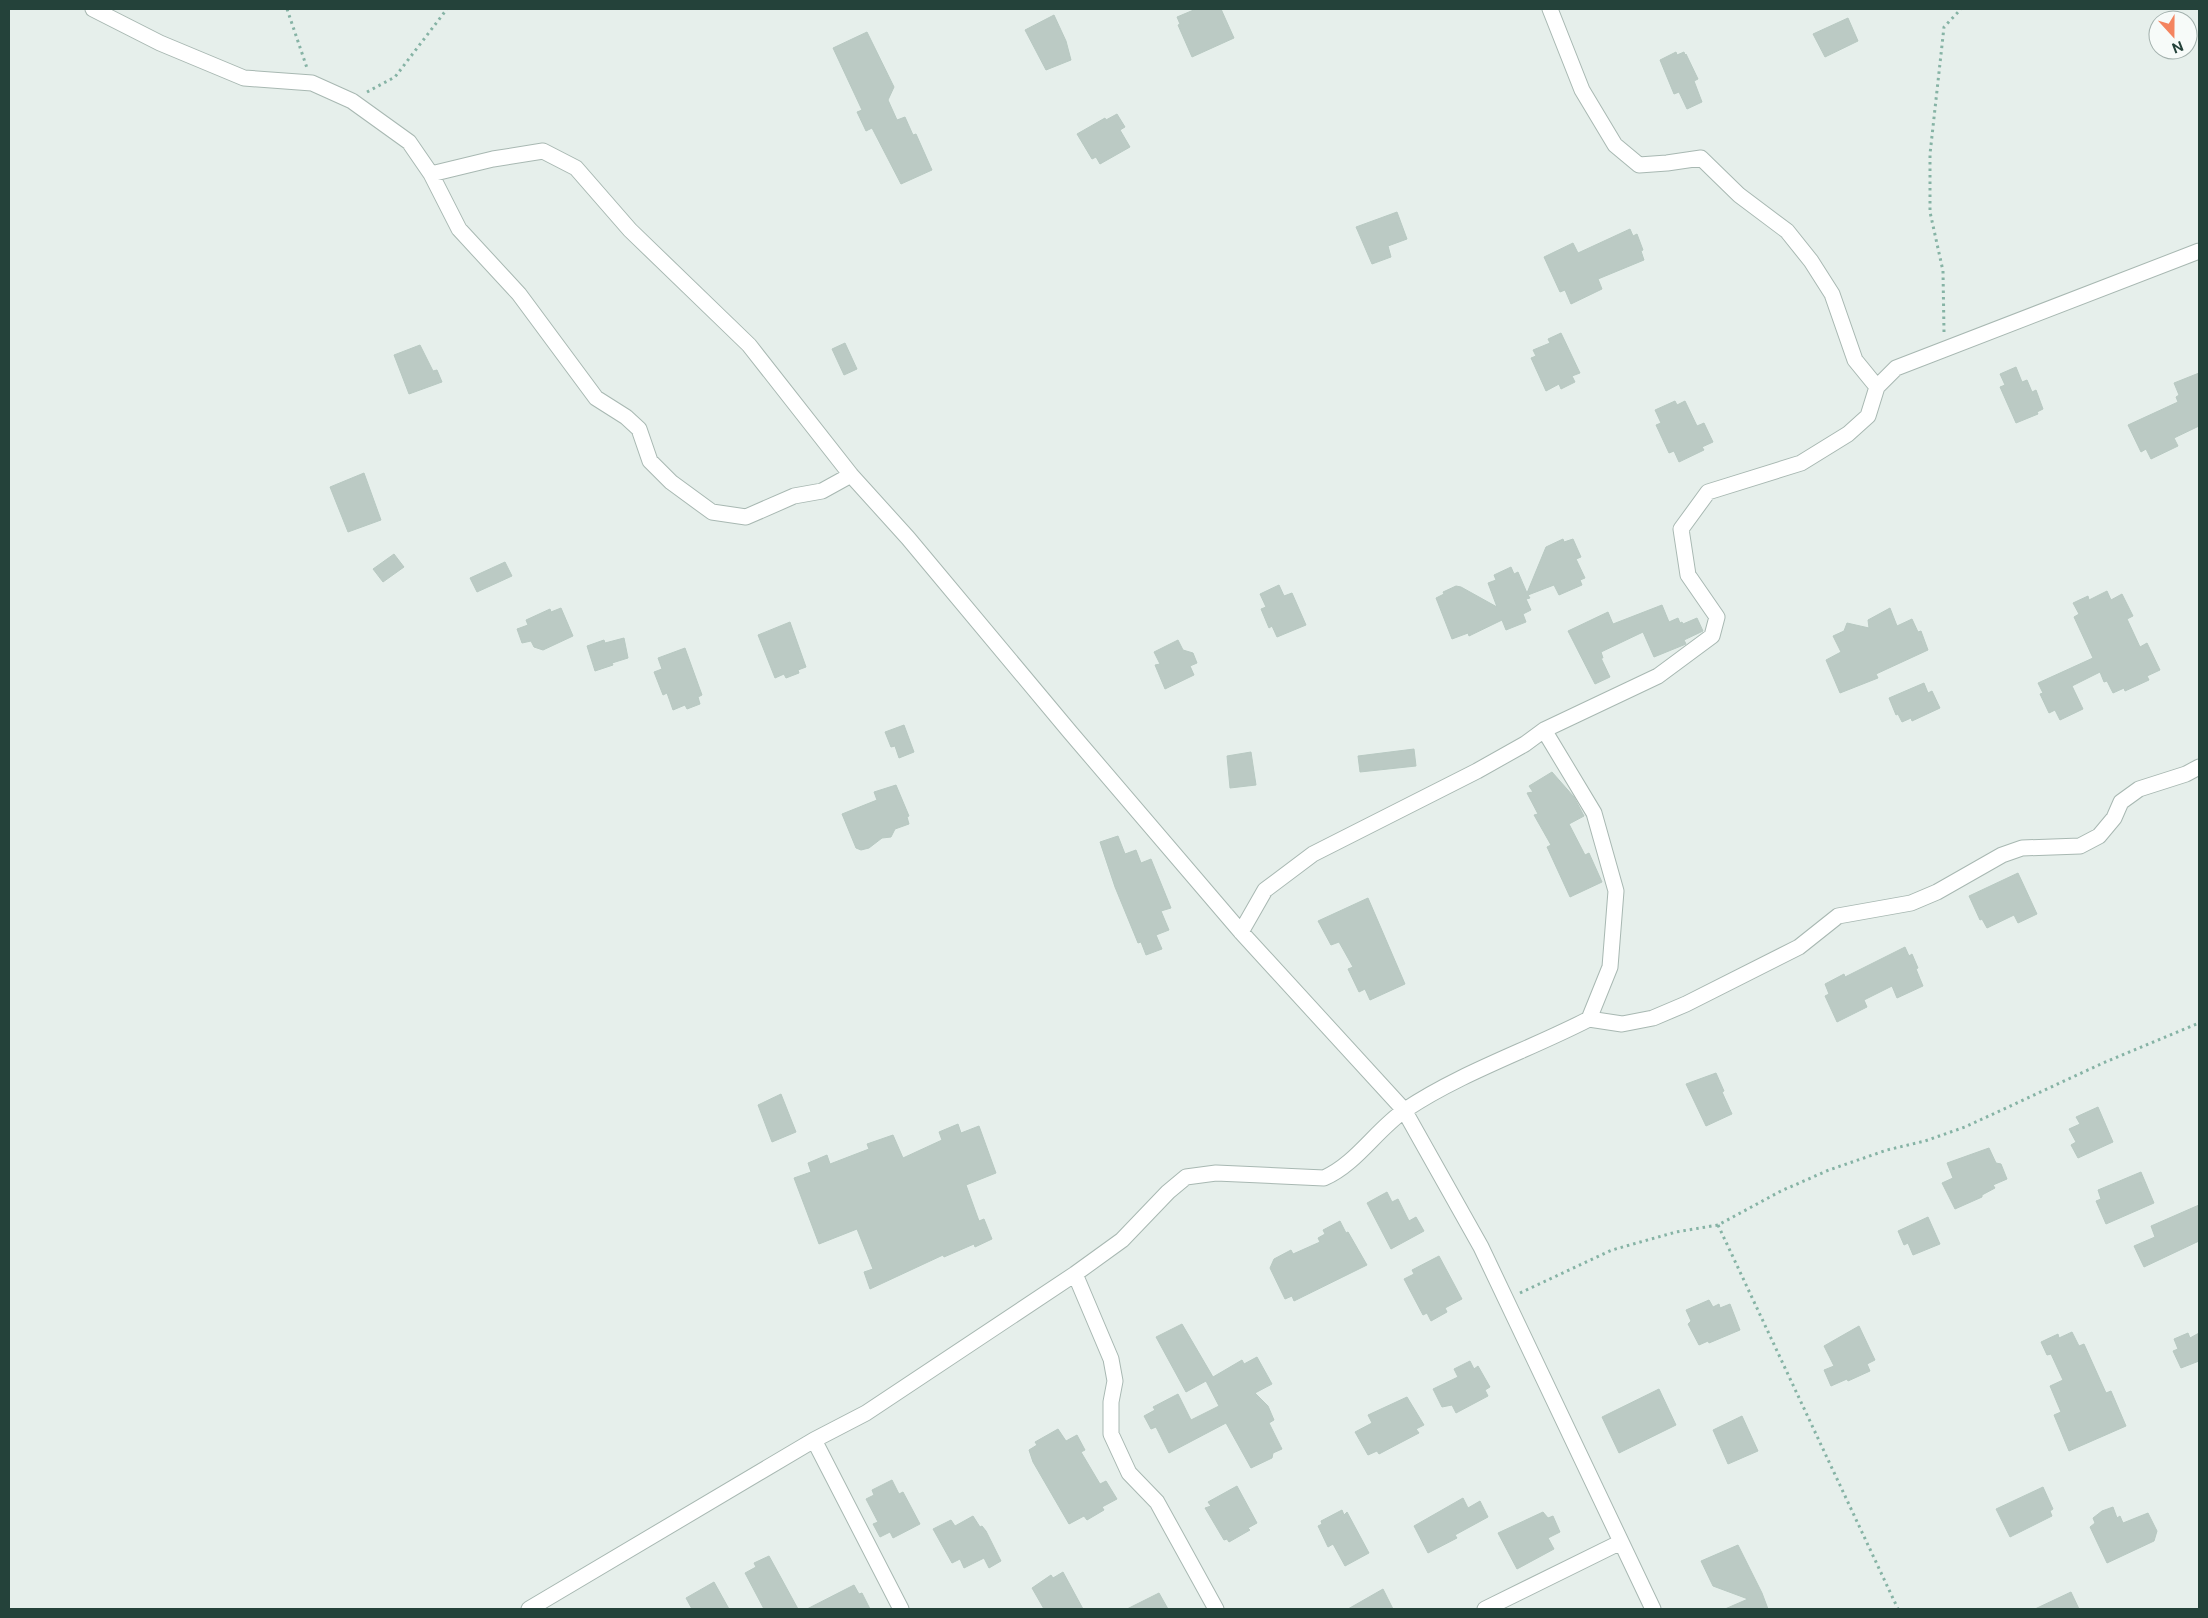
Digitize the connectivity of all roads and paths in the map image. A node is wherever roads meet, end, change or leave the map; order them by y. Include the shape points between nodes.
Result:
1 (92, 9) edge
2 (287, 9) edge
3 (447, 9) edge
4 (1550, 9) edge
5 (1961, 9) edge
6 (312, 83) junction
7 (352, 101) junction
8 (431, 174) junction
9 (2199, 251) edge
10 (1943, 351) junction
11 (1877, 387) junction
12 (851, 475) junction
13 (1544, 730) junction
14 (2199, 767) edge
15 (1240, 932) junction
16 (1589, 1019) junction
17 (2199, 1023) edge
18 (1404, 1110) junction
19 (1718, 1225) junction
20 (1075, 1274) junction
21 (1506, 1299) junction
22 (814, 1440) junction
23 (1621, 1542) junction
24 (529, 1609) edge
25 (901, 1609) edge
26 (1216, 1609) edge
27 (1485, 1609) edge
28 (1653, 1609) edge
29 (1898, 1609) edge

1 - 6 street via 160,43 244,78
2 - 6 path
3 - 7 path via 395,77
4 - 11 street via 1582,90 1615,145 1639,165 1701,158 1739,196 1787,231 1832,294 1855,360
5 - 10 path via 1944,27 1930,154 1930,212 1944,271
6 - 7 street
7 - 8 street via 409,142
8 - 12 street via 543,151 576,168 630,230 749,345
8 - 12 street via 459,229 519,294 596,398 639,428 650,461 671,482 712,512 746,517 794,496 822,491
9 - 10 street
10 - 11 street via 1896,368
11 - 13 street via 1868,416 1848,434 1801,463 1708,492 1681,529 1688,575 1717,617 1712,636 1658,676
12 - 15 street via 908,538
13 - 15 street via 1477,771 1313,854 1265,890
13 - 16 street via 1594,813 1616,890 1610,967
14 - 16 street via 2139,789 2121,802 2114,818 2099,836 2080,846 2022,848 2002,855 1912,903 1838,916 1799,946 1653,1018 1622,1024
15 - 18 street
16 - 18 street via 1470,1074
17 - 19 path via 1965,1127 1829,1170
18 - 20 street via 1338,1172 1324,1178 1242,1173 1186,1177 1122,1240
18 - 21 street via 1481,1247
19 - 21 path via 1676,1232 1612,1250
19 - 29 path
20 - 22 street via 866,1413
20 - 26 street via 1111,1359 1115,1381 1111,1434 1129,1473 1157,1502
21 - 23 street
22 - 24 street
22 - 25 street
23 - 27 street
23 - 28 street

